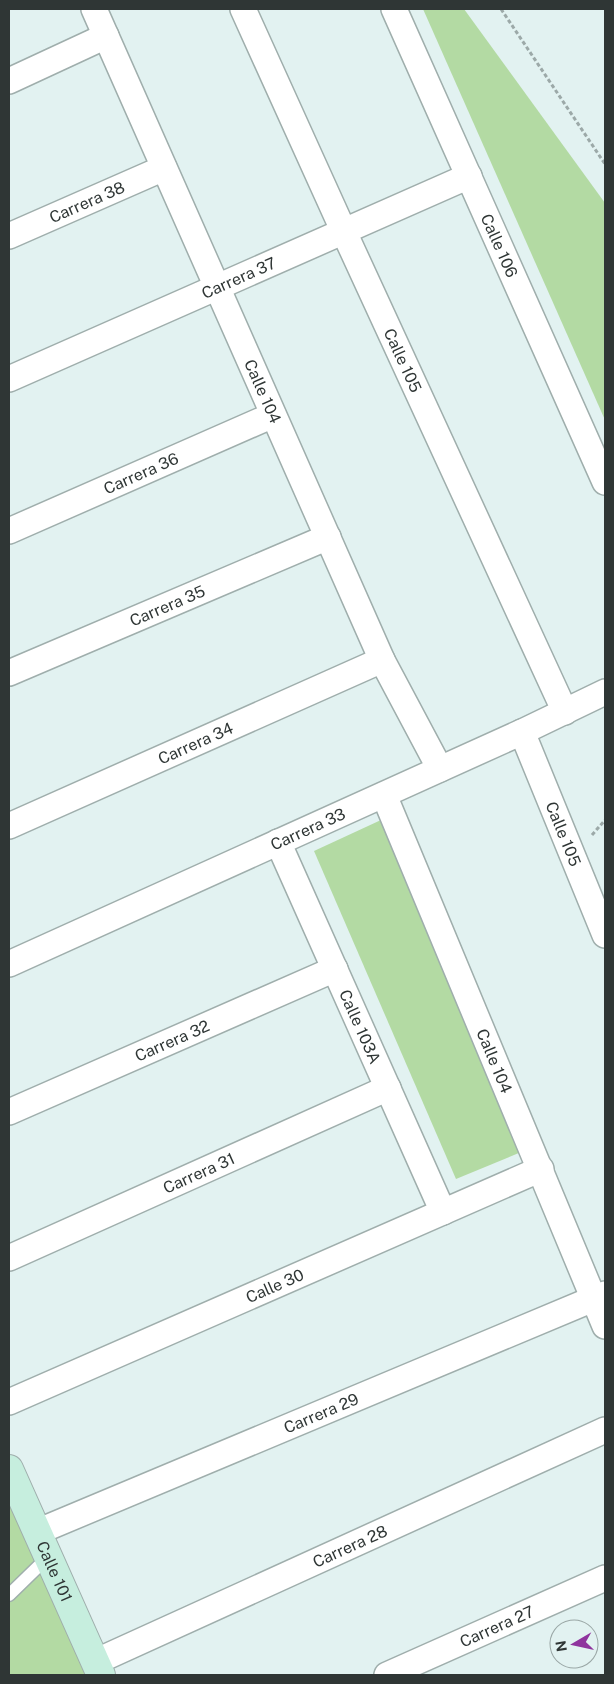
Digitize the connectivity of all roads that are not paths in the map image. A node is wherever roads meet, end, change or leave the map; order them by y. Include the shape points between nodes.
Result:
1 (94, 9) edge
2 (243, 9) edge
3 (394, 9) edge
4 (106, 36) junction
5 (9, 81) edge
6 (164, 168) junction
7 (469, 176) junction
8 (344, 232) junction
9 (9, 236) edge
10 (218, 288) junction
11 (9, 379) edge
12 (273, 415) junction
13 (605, 482) edge
14 (9, 531) edge
15 (328, 537) junction
16 (382, 660) junction
17 (9, 673) edge
18 (605, 692) edge
19 (565, 712) junction
20 (522, 732) junction
21 (440, 769) junction
22 (384, 795) junction
23 (9, 826) edge
24 (278, 842) junction
25 (605, 935) edge
26 (9, 964) edge
27 (335, 969) junction
28 (388, 1088) junction
29 (9, 1112) edge
30 (541, 1170) junction
31 (443, 1212) junction
32 (9, 1258) edge
33 (600, 1296) edge
34 (605, 1326) edge
35 (9, 1402) edge
36 (605, 1430) edge
37 (9, 1469) edge
38 (37, 1532) junction
39 (48, 1557) junction
40 (605, 1578) edge
41 (9, 1595) edge
42 (98, 1669) edge
43 (387, 1675) edge

1 - 4 street, Calle 104
2 - 8 street, Calle 105
3 - 7 street, Calle 106
4 - 5 street
4 - 6 street, Calle 104
6 - 9 street, Carrera 38
6 - 10 street, Calle 104
7 - 8 street, Carrera 37
7 - 13 street, Calle 106
8 - 10 street, Carrera 37
8 - 19 street, Calle 105
10 - 11 street, Carrera 37
10 - 12 street, Calle 104
12 - 14 street, Carrera 36
12 - 15 street, Calle 104
15 - 16 street, Calle 104
15 - 17 street, Carrera 35
16 - 21 street, Calle 104
16 - 23 street, Carrera 34
18 - 19 street, Carrera 33
19 - 20 street, Carrera 33
20 - 21 street, Carrera 33
20 - 25 street, Calle 105
21 - 22 street, Carrera 33
22 - 24 street, Carrera 33
22 - 30 street, Calle 104
24 - 26 street, Carrera 33
24 - 27 street, Calle 103A
27 - 28 street, Calle 103A
27 - 29 street, Carrera 32
28 - 31 street, Calle 103A
28 - 32 street, Carrera 31
30 - 31 street, Calle 30
30 - 33 street, Calle 104
31 - 35 street, Calle 30
33 - 34 street, Calle 104
33 - 38 street, Carrera 29
36 - 42 street, Carrera 28
37 - 38 street, Calle 101
38 - 39 street, Calle 101
39 - 41 lane
39 - 42 street, Calle 101
40 - 43 street, Carrera 27

